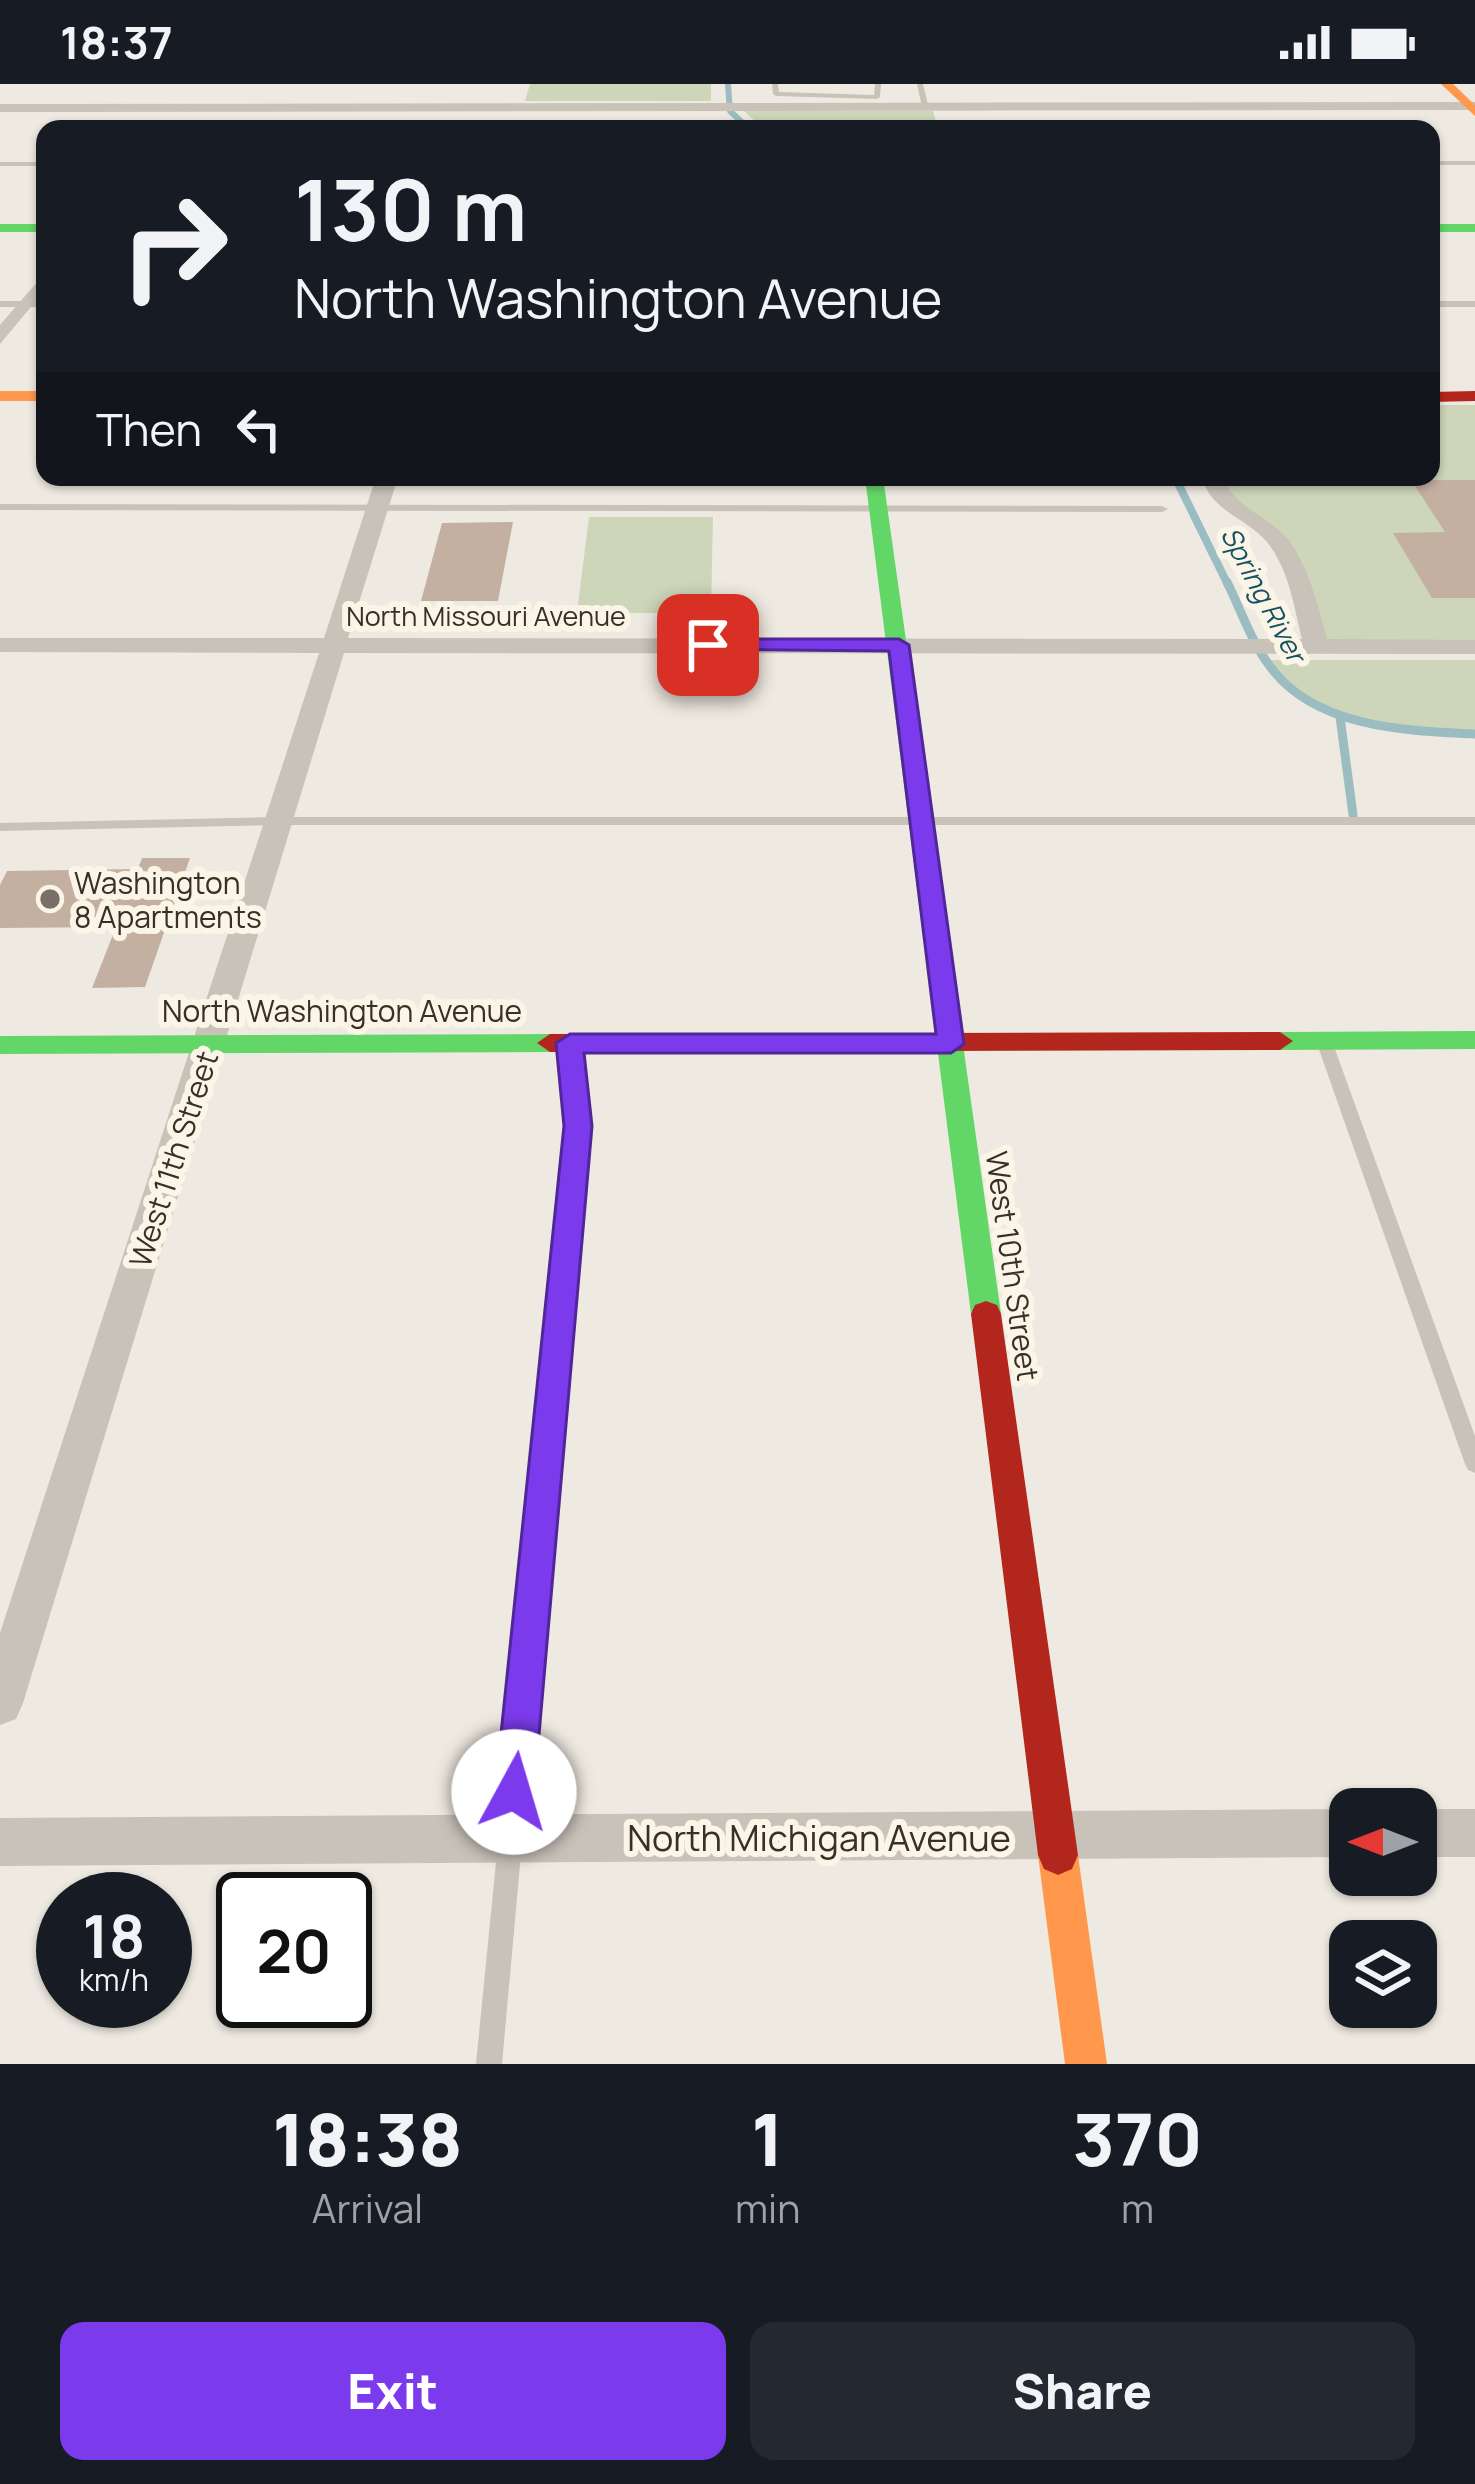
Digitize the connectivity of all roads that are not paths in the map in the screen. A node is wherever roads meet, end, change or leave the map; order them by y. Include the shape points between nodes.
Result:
1 (194, 84) edge
2 (512, 84) edge
3 (775, 84) edge
4 (878, 84) edge
5 (920, 84) edge
6 (1136, 84) edge
7 (1447, 84) edge
8 (503, 107) junction
9 (926, 107) junction
10 (1150, 107) junction
11 (0, 108) edge
12 (176, 108) junction
13 (1473, 108) edge
14 (166, 120) edge
15 (499, 120) edge
16 (1158, 120) edge
17 (1440, 163) edge
18 (1475, 163) edge
19 (0, 164) edge
20 (36, 164) edge
21 (0, 228) edge
22 (36, 228) edge
23 (1440, 228) edge
24 (1475, 228) edge
25 (0, 304) edge
26 (35, 304) edge
27 (1440, 304) edge
28 (1475, 304) edge
29 (0, 338) edge
30 (0, 396) edge
31 (36, 396) edge
32 (1475, 396) edge
33 (1440, 397) edge
34 (875, 486) edge
35 (1217, 486) edge
36 (382, 493) edge
37 (0, 507) edge
38 (879, 509) junction
39 (1162, 509) dead end
40 (0, 645) edge
41 (335, 645) junction
42 (899, 645) junction
43 (1475, 647) edge
44 (1317, 648) junction
45 (280, 821) junction
46 (1475, 821) edge
47 (921, 823) junction
48 (0, 827) edge
49 (1475, 1040) edge
50 (1324, 1041) junction
51 (210, 1042) junction
52 (570, 1043) junction
53 (951, 1044) junction
54 (0, 1045) edge
55 (1475, 1464) edge
56 (0, 1703) edge
57 (1475, 1832) edge
58 (1329, 1833) edge
59 (1437, 1833) edge
60 (1056, 1835) junction
61 (510, 1839) junction
62 (0, 1842) edge
63 (489, 2064) edge
64 (1086, 2064) edge

1 - 12 street
2 - 8 street
3 - 4 lane via 776,94 792,98 878,98
5 - 9 lane
6 - 10 street
7 - 13 street
8 - 9 street
8 - 12 street
8 - 15 street
9 - 10 street
10 - 13 street
10 - 16 street
11 - 12 street
12 - 14 street
17 - 18 lane
19 - 20 lane
21 - 22 street
23 - 24 street
25 - 26 lane
26 - 29 street
27 - 28 lane
30 - 31 street
32 - 33 street
34 - 38 street, West 10th Street
35 - 44 street via 1285,551
36 - 37 lane
36 - 38 lane
36 - 41 street, West 11th Street
38 - 39 lane
38 - 42 street, West 10th Street
40 - 41 street, North Missouri Avenue
41 - 42 street, North Missouri Avenue
41 - 45 street, West 11th Street
42 - 44 street, North Missouri Avenue
42 - 47 street, West 10th Street
43 - 44 street, North Missouri Avenue
45 - 47 lane
45 - 48 lane
45 - 51 street, West 11th Street
46 - 47 lane
47 - 53 street, West 10th Street
49 - 50 street, North Washington Avenue
50 - 53 street, North Washington Avenue
50 - 55 lane
51 - 52 street, North Washington Avenue
51 - 54 street, North Washington Avenue
51 - 56 street, West 11th Street
52 - 53 street, North Washington Avenue
52 - 61 lane via 578,1126
53 - 60 street, West 10th Street
57 - 59 street
58 - 60 street, North Michigan Avenue
60 - 61 street, North Michigan Avenue
60 - 64 street, West 10th Street
61 - 62 street, North Michigan Avenue
61 - 63 lane

